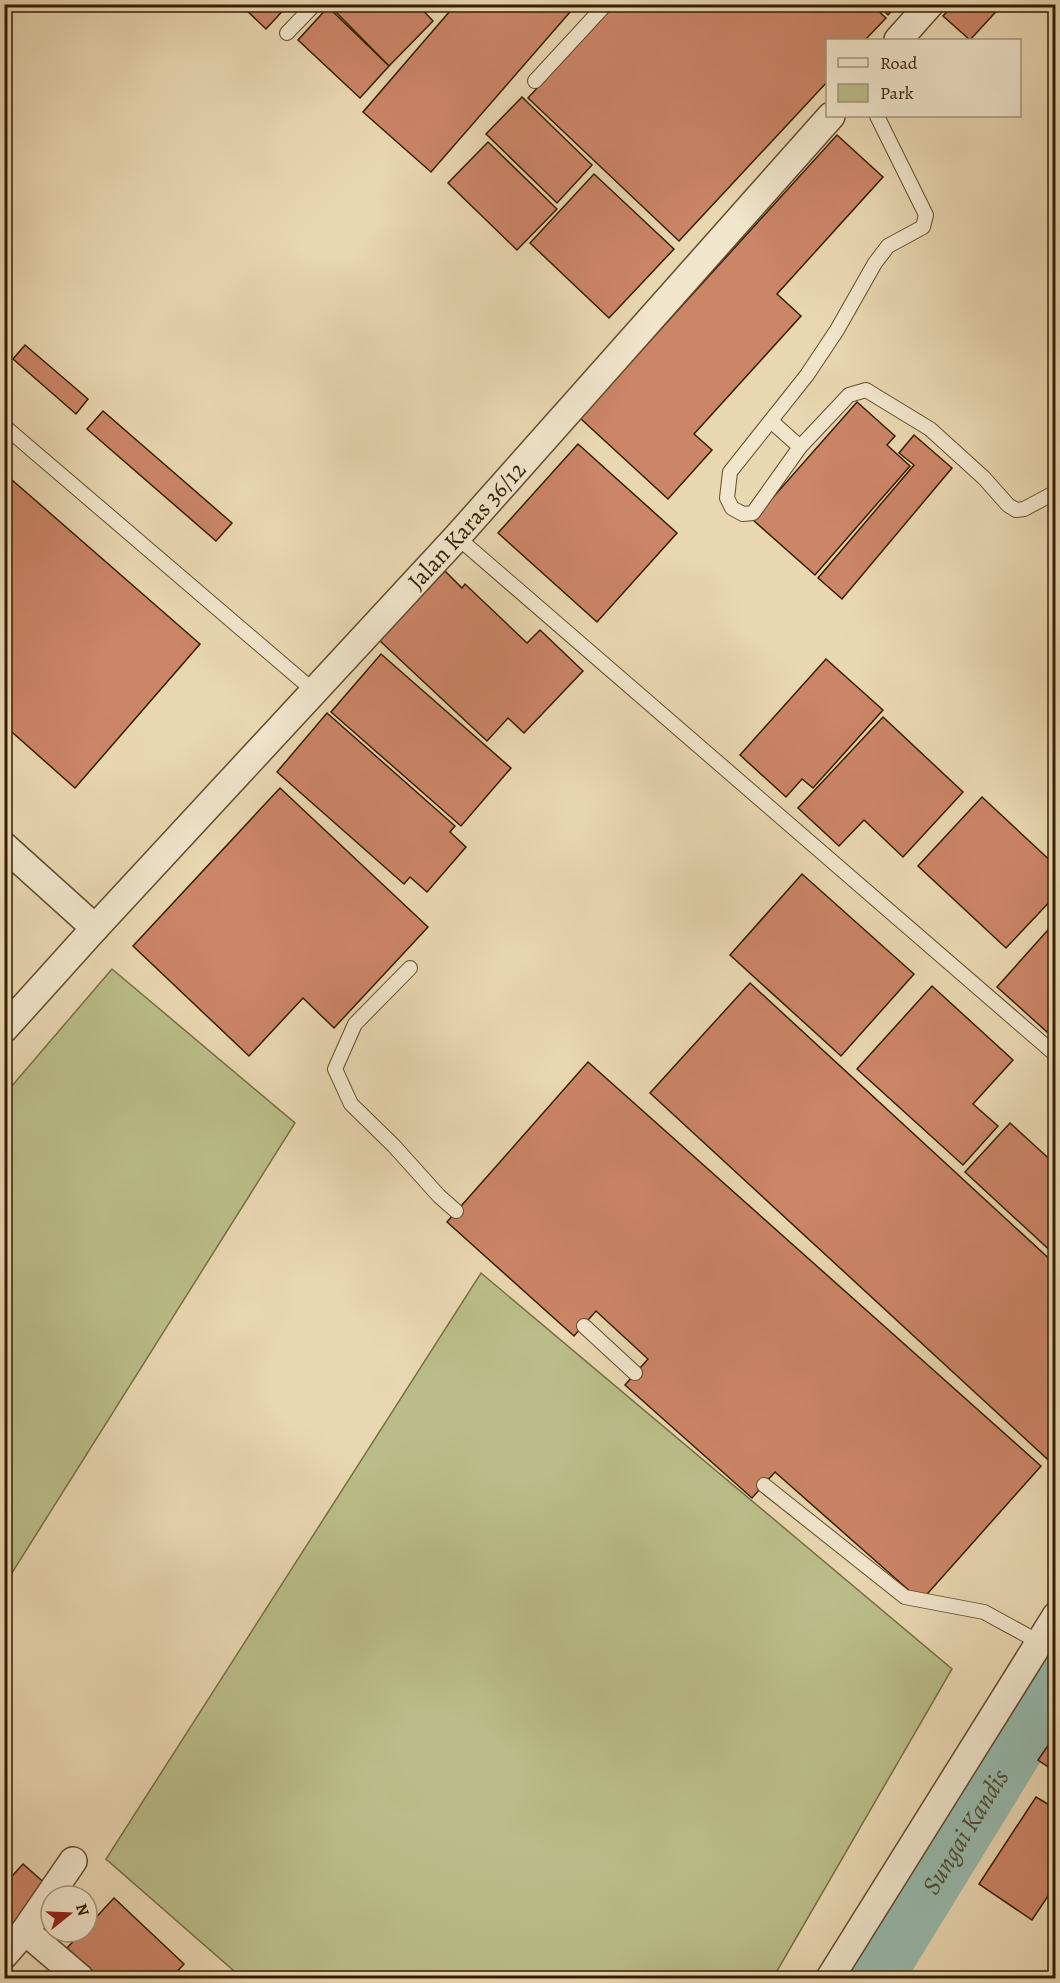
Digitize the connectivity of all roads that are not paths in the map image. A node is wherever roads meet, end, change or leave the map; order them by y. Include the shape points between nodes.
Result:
1 (315, 4) edge
2 (606, 4) edge
3 (930, 4) edge
4 (287, 33) dead end
5 (899, 39) edge
6 (535, 81) dead end
7 (830, 117) edge
8 (878, 117) edge
9 (771, 421) junction
10 (4, 426) edge
11 (800, 447) junction
12 (1056, 492) edge
13 (457, 537) junction
14 (314, 692) junction
15 (4, 846) edge
16 (95, 928) junction
17 (410, 968) dead end
18 (4, 1029) edge
19 (1056, 1055) edge
20 (456, 1211) dead end
21 (584, 1326) dead end
22 (636, 1373) dead end
23 (764, 1485) dead end
24 (1056, 1616) edge
25 (1039, 1642) junction
26 (73, 1861) dead end
27 (25, 1931) junction
28 (4, 1955) edge
29 (80, 1978) edge
30 (830, 1978) edge

1 - 4 lane
2 - 6 lane
3 - 5 street
7 - 13 street, Jalan Karas 36/12
8 - 9 lane via 926,214 923,227 888,246 807,375
9 - 11 lane
9 - 11 lane via 730,472 727,498 732,508 743,514 753,513
10 - 14 lane
11 - 12 lane via 849,395 866,390 930,429 1016,510
13 - 14 street, Jalan Karas 36/12
13 - 19 lane
14 - 16 street, Jalan Karas 36/12
15 - 16 street
16 - 18 street, Jalan Karas 36/12
17 - 20 lane via 355,1023 335,1069 351,1104
21 - 22 lane
23 - 25 lane via 905,1597 984,1612
24 - 25 street
25 - 30 street
26 - 27 street
27 - 28 street
27 - 29 street

